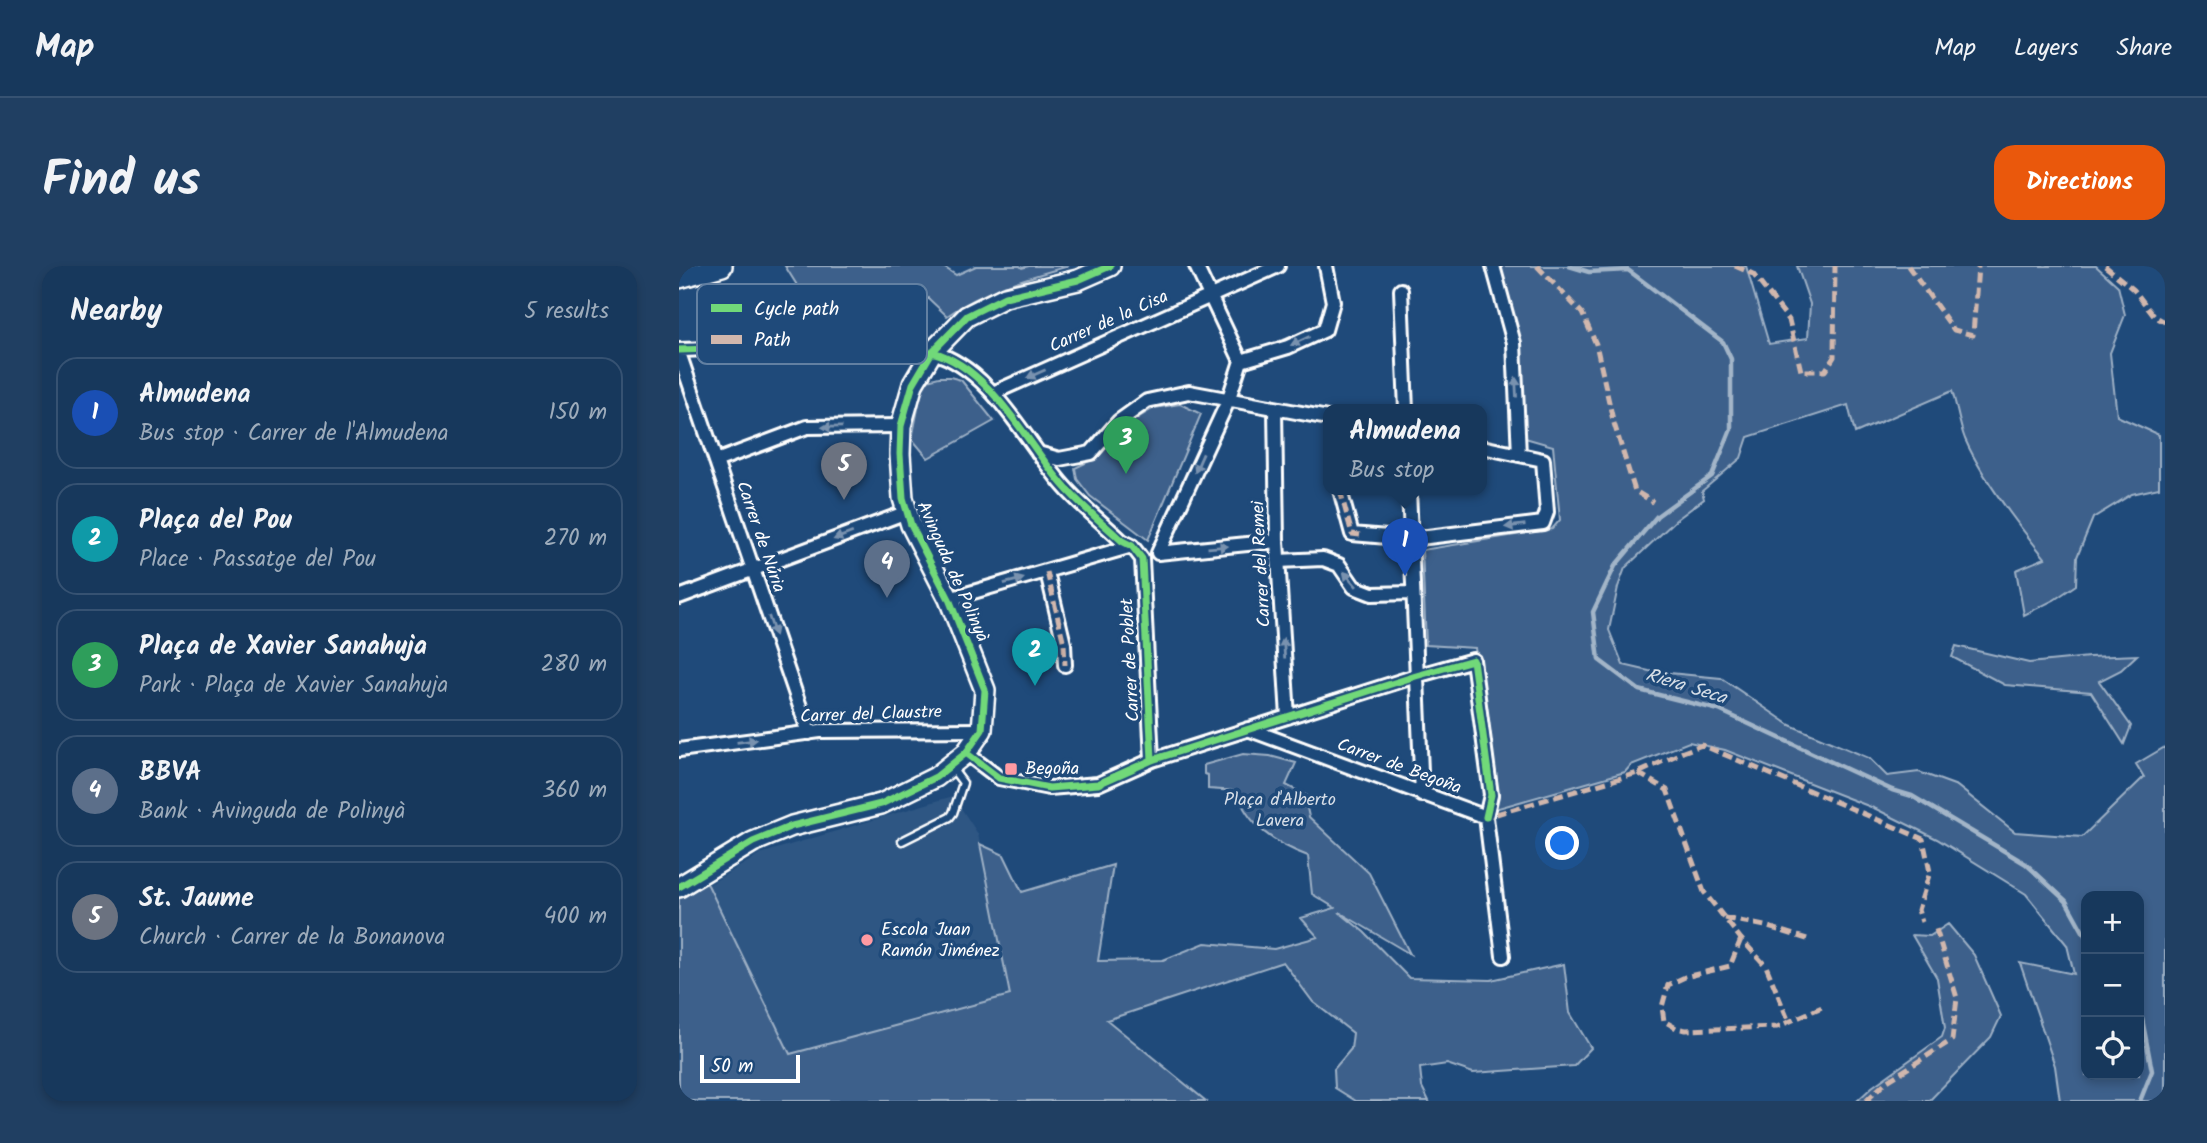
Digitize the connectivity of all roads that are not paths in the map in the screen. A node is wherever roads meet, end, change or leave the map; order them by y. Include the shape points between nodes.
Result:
1 (722, 266) edge
2 (1110, 266) edge
3 (1196, 266) edge
4 (1278, 266) edge
5 (1326, 266) edge
6 (1493, 266) edge
7 (679, 278) edge
8 (1401, 290) dead end
9 (1210, 296) junction
10 (697, 351) edge
11 (679, 352) edge
12 (927, 352) edge
13 (932, 352) junction
14 (927, 360) edge
15 (1241, 361) junction
16 (925, 364) edge
17 (993, 393) junction
18 (1228, 401) junction
19 (1406, 404) edge
20 (1275, 409) junction
21 (1323, 417) edge
22 (901, 426) junction
23 (1487, 448) edge
24 (1038, 453) junction
25 (1520, 455) junction
26 (716, 461) junction
27 (1341, 495) edge
28 (1409, 495) edge
29 (907, 512) junction
30 (1411, 538) junction
31 (1277, 541) junction
32 (1132, 546) junction
33 (1278, 561) junction
34 (753, 570) junction
35 (1047, 572) junction
36 (1413, 593) junction
37 (679, 597) edge
38 (949, 599) junction
39 (1065, 665) dead end
40 (1416, 676) junction
41 (1288, 716) junction
42 (1248, 729) junction
43 (982, 730) junction
44 (809, 733) junction
45 (679, 750) edge
46 (966, 753) junction
47 (1152, 760) junction
48 (950, 766) junction
49 (1422, 795) junction
50 (1486, 817) junction
51 (902, 841) dead end
52 (679, 887) edge
53 (1503, 956) dead end

1 - 7 street
2 - 13 street, Avinguda de Polinyà via 1079,280 1005,297 967,316
3 - 9 street
4 - 9 street, Carrer de la Cisa
5 -> 15 street via 1333,302 1325,330
25 -> 6 street via 1514,343
8 - 19 street
9 - 15 street
9 -> 17 street, Carrer de la Cisa
10 - 11 street
11 - 26 street, Carrer de Núria
12 - 13 street
13 - 14 street, Avinguda de Polinyà
13 - 17 street via 946,356
15 - 18 street
16 - 22 street, Avinguda de Polinyà via 913,384
17 - 24 street
18 - 20 street
18 - 24 street via 1189,392 1147,401 1119,421 1091,453 1059,460
18 -> 31 street via 1159,553
20 - 21 street
20 - 31 street, Carrer del Remei
22 -> 26 street via 807,427
22 - 29 street, Avinguda de Polinyà
23 - 25 street
24 - 32 street via 1064,486
25 -> 30 street via 1543,460 1548,512 1543,523
26 - 34 street, Carrer de Núria
27 - 30 street via 1352,534
28 - 30 street
29 -> 34 street
29 - 38 street, Avinguda de Polinyà
30 - 36 street
31 - 33 street, Carrer del Remei
32 - 35 street
32 - 47 street, Carrer de Poblet via 1142,559
36 -> 33 street via 1371,594 1354,587 1339,565 1323,559
41 -> 33 street, Carrer del Remei
34 - 37 street
34 -> 44 street, Carrer de Núria
38 -> 35 street
35 - 39 street
36 - 40 street
38 - 43 street, Avinguda de Polinyà via 985,690
40 - 41 street
40 - 49 street
40 - 50 street via 1473,660 1491,795
41 - 42 street
42 - 47 street
42 - 49 street, Carrer de Begoña
43 - 44 street, Carrer del Claustre
43 - 46 street
45 -> 44 street, Carrer del Claustre
46 - 47 street via 999,778 1049,788 1098,784
46 - 48 street
48 - 51 lane via 963,783 953,813
48 - 52 street via 881,804 792,826 753,842
49 - 50 street, Carrer de Begoña
50 - 53 street

